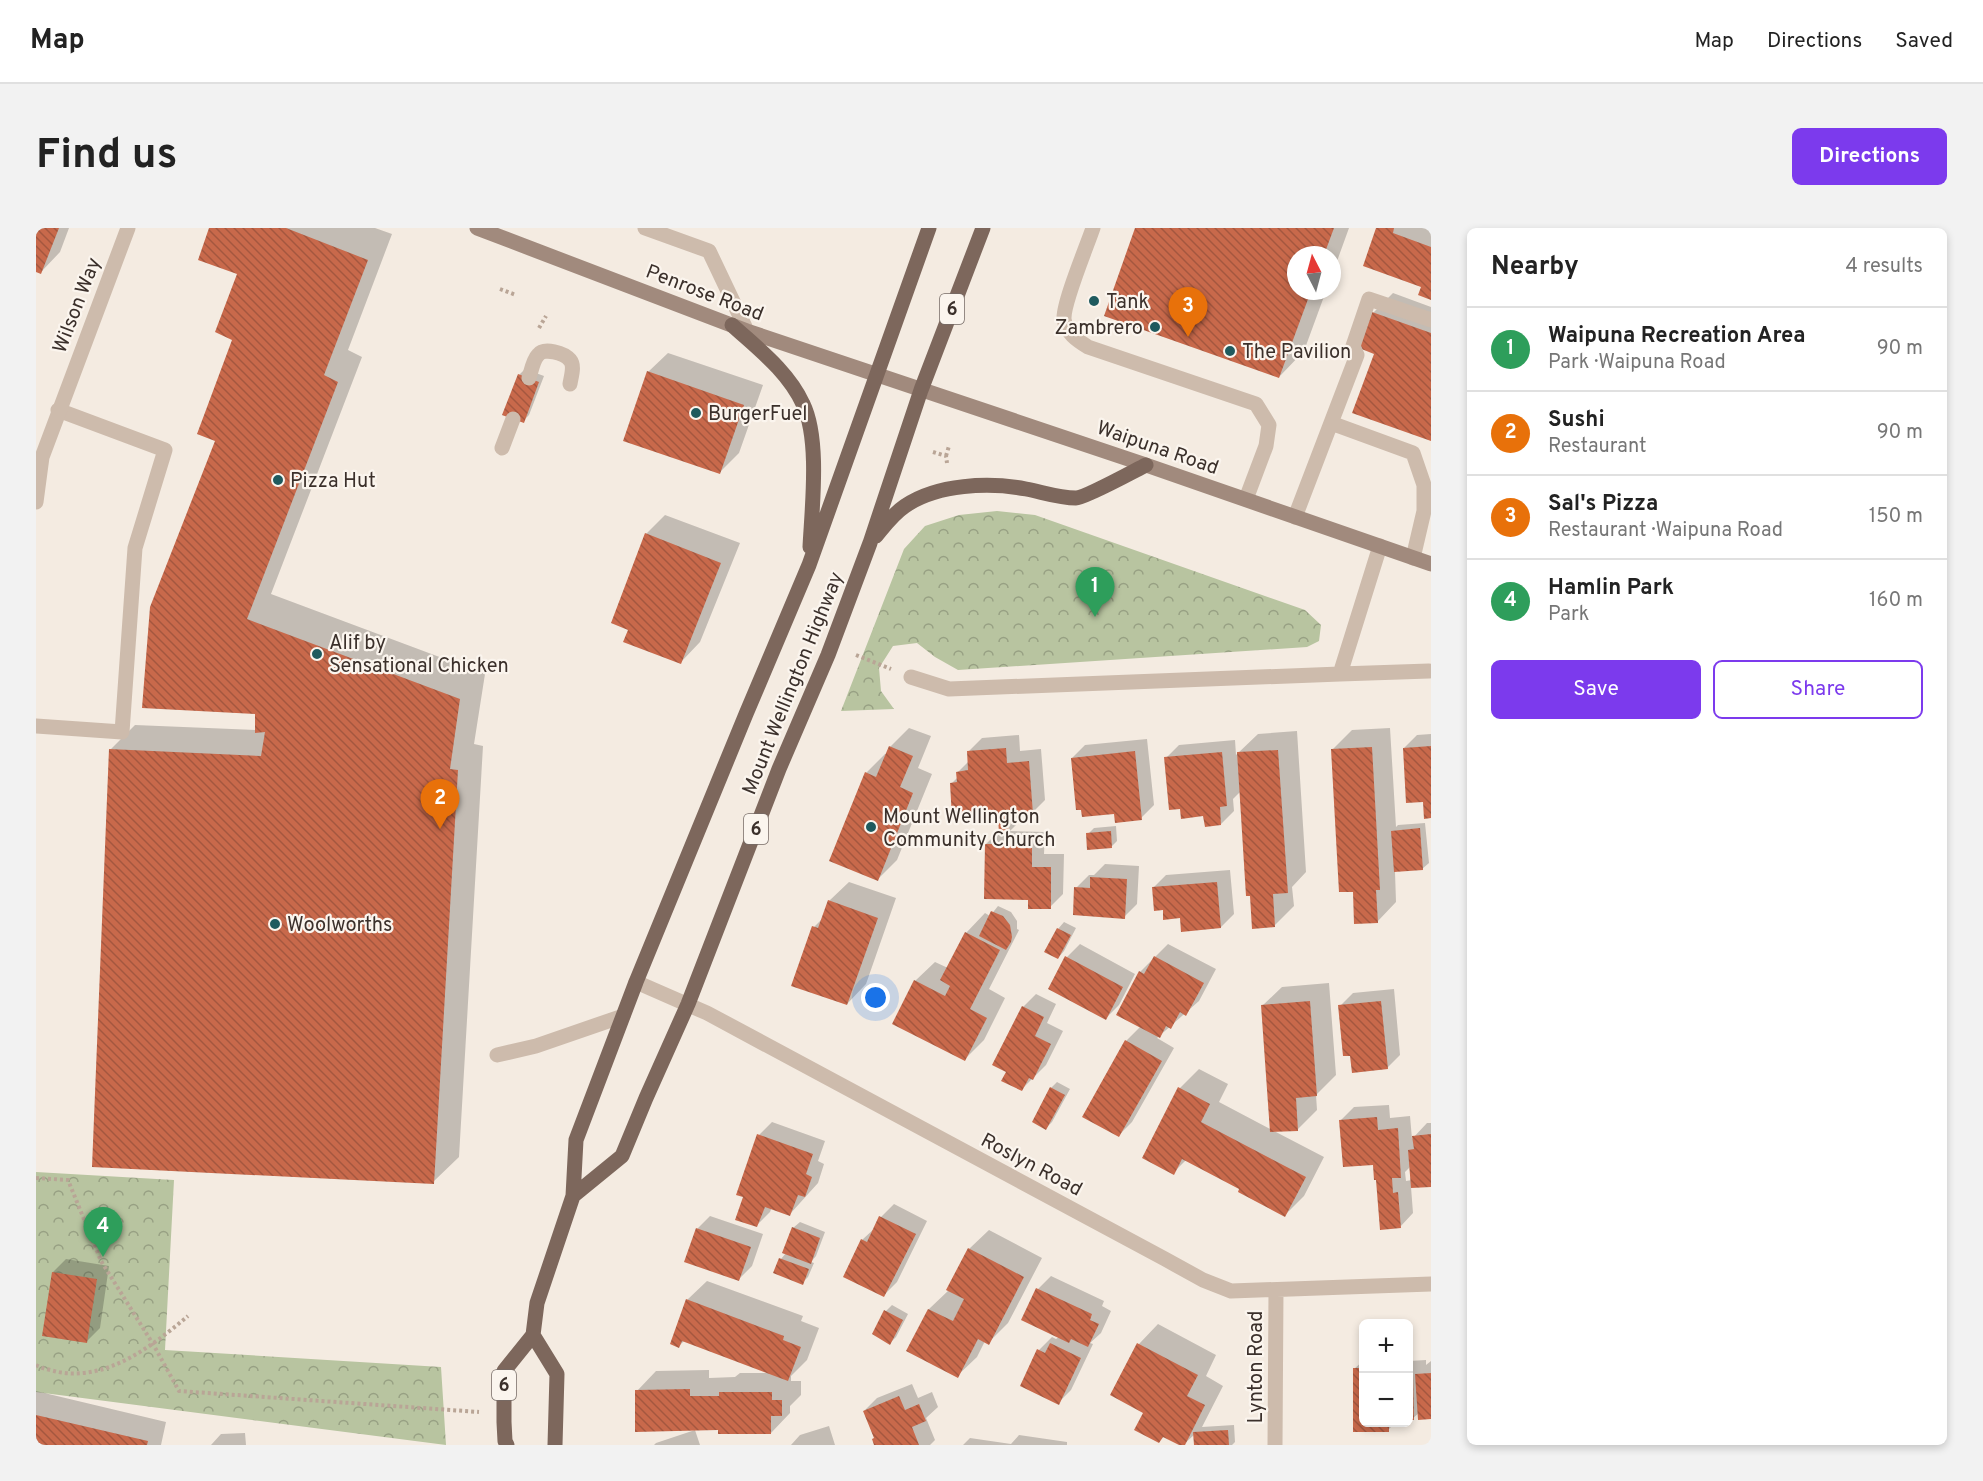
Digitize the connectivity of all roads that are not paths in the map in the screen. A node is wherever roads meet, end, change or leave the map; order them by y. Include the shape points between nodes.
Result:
1 (128, 228) edge
2 (477, 228) edge
3 (645, 228) edge
4 (929, 228) edge
5 (983, 228) edge
6 (1093, 228) edge
7 (1431, 320) edge
8 (732, 324) junction
9 (747, 331) junction
10 (876, 375) junction
11 (529, 378) dead end
12 (570, 384) dead end
13 (921, 390) junction
14 (58, 410) junction
15 (513, 419) dead end
16 (1331, 423) junction
17 (502, 448) dead end
18 (1146, 465) junction
19 (1246, 500) junction
20 (36, 502) edge
21 (1295, 517) junction
22 (870, 543) junction
23 (1380, 546) junction
24 (1413, 558) junction
25 (1431, 564) edge
26 (809, 565) junction
27 (1429, 670) dead end
28 (1340, 674) junction
29 (911, 677) road end
30 (36, 726) edge
31 (636, 982) junction
32 (688, 1004) junction
33 (623, 1016) junction
34 (497, 1055) dead end
35 (573, 1196) junction
36 (1431, 1284) edge
37 (1276, 1290) junction
38 (533, 1335) junction
39 (507, 1445) edge
40 (555, 1445) edge
41 (1275, 1445) edge

1 - 14 street, Wilson Way
2 - 8 main road, Penrose Road
3 - 9 street via 709,251
4 - 10 main road, Mount Wellington Highway
5 - 13 main road, Mount Wellington Highway / 6
6 - 19 street via 1068,300 1064,319 1070,335 1088,347 1256,404 1269,425 1266,446
7 - 16 street via 1369,299 1353,346 1357,355
8 - 9 main road, Penrose Road
8 - 26 main road via 779,369 798,394 810,423 813,491
9 - 10 main road, Penrose Road
10 - 13 main road, Penrose Road
10 - 26 main road, Mount Wellington Highway
11 - 12 street via 537,355 553,352 571,361
13 - 18 main road, Waipuna Road
13 - 22 main road, Mount Wellington Highway / 6
14 - 20 street, Wilson Way via 42,457
14 - 30 street via 165,450 135,548 122,732
15 - 17 street
16 - 21 street
16 - 24 street via 1413,453 1424,485 1424,511
18 - 19 main road, Waipuna Road
18 - 22 main road via 1078,498 987,485 937,493 905,506
19 - 21 main road, Waipuna Road
21 - 23 main road, Waipuna Road
22 - 32 main road, Mount Wellington Highway / 6
23 - 24 main road, Waipuna Road
23 - 28 street
24 - 25 main road, Waipuna Road
26 - 31 main road, Mount Wellington Highway
27 - 28 street
28 - 29 street via 949,689
31 - 32 street, Roslyn Road
31 - 33 main road, Mount Wellington Highway
32 - 35 main road, Mount Wellington Highway / 6 via 622,1156
32 - 37 street, Roslyn Road via 1203,1280 1231,1291
33 - 34 street
33 - 35 main road, Mount Wellington Highway via 576,1140
35 - 38 main road, Mount Wellington Highway via 537,1303
36 - 37 street, Roslyn Road
37 - 41 street, Lynton Road
38 - 39 main road, 6 via 504,1371
38 - 40 main road via 557,1374

